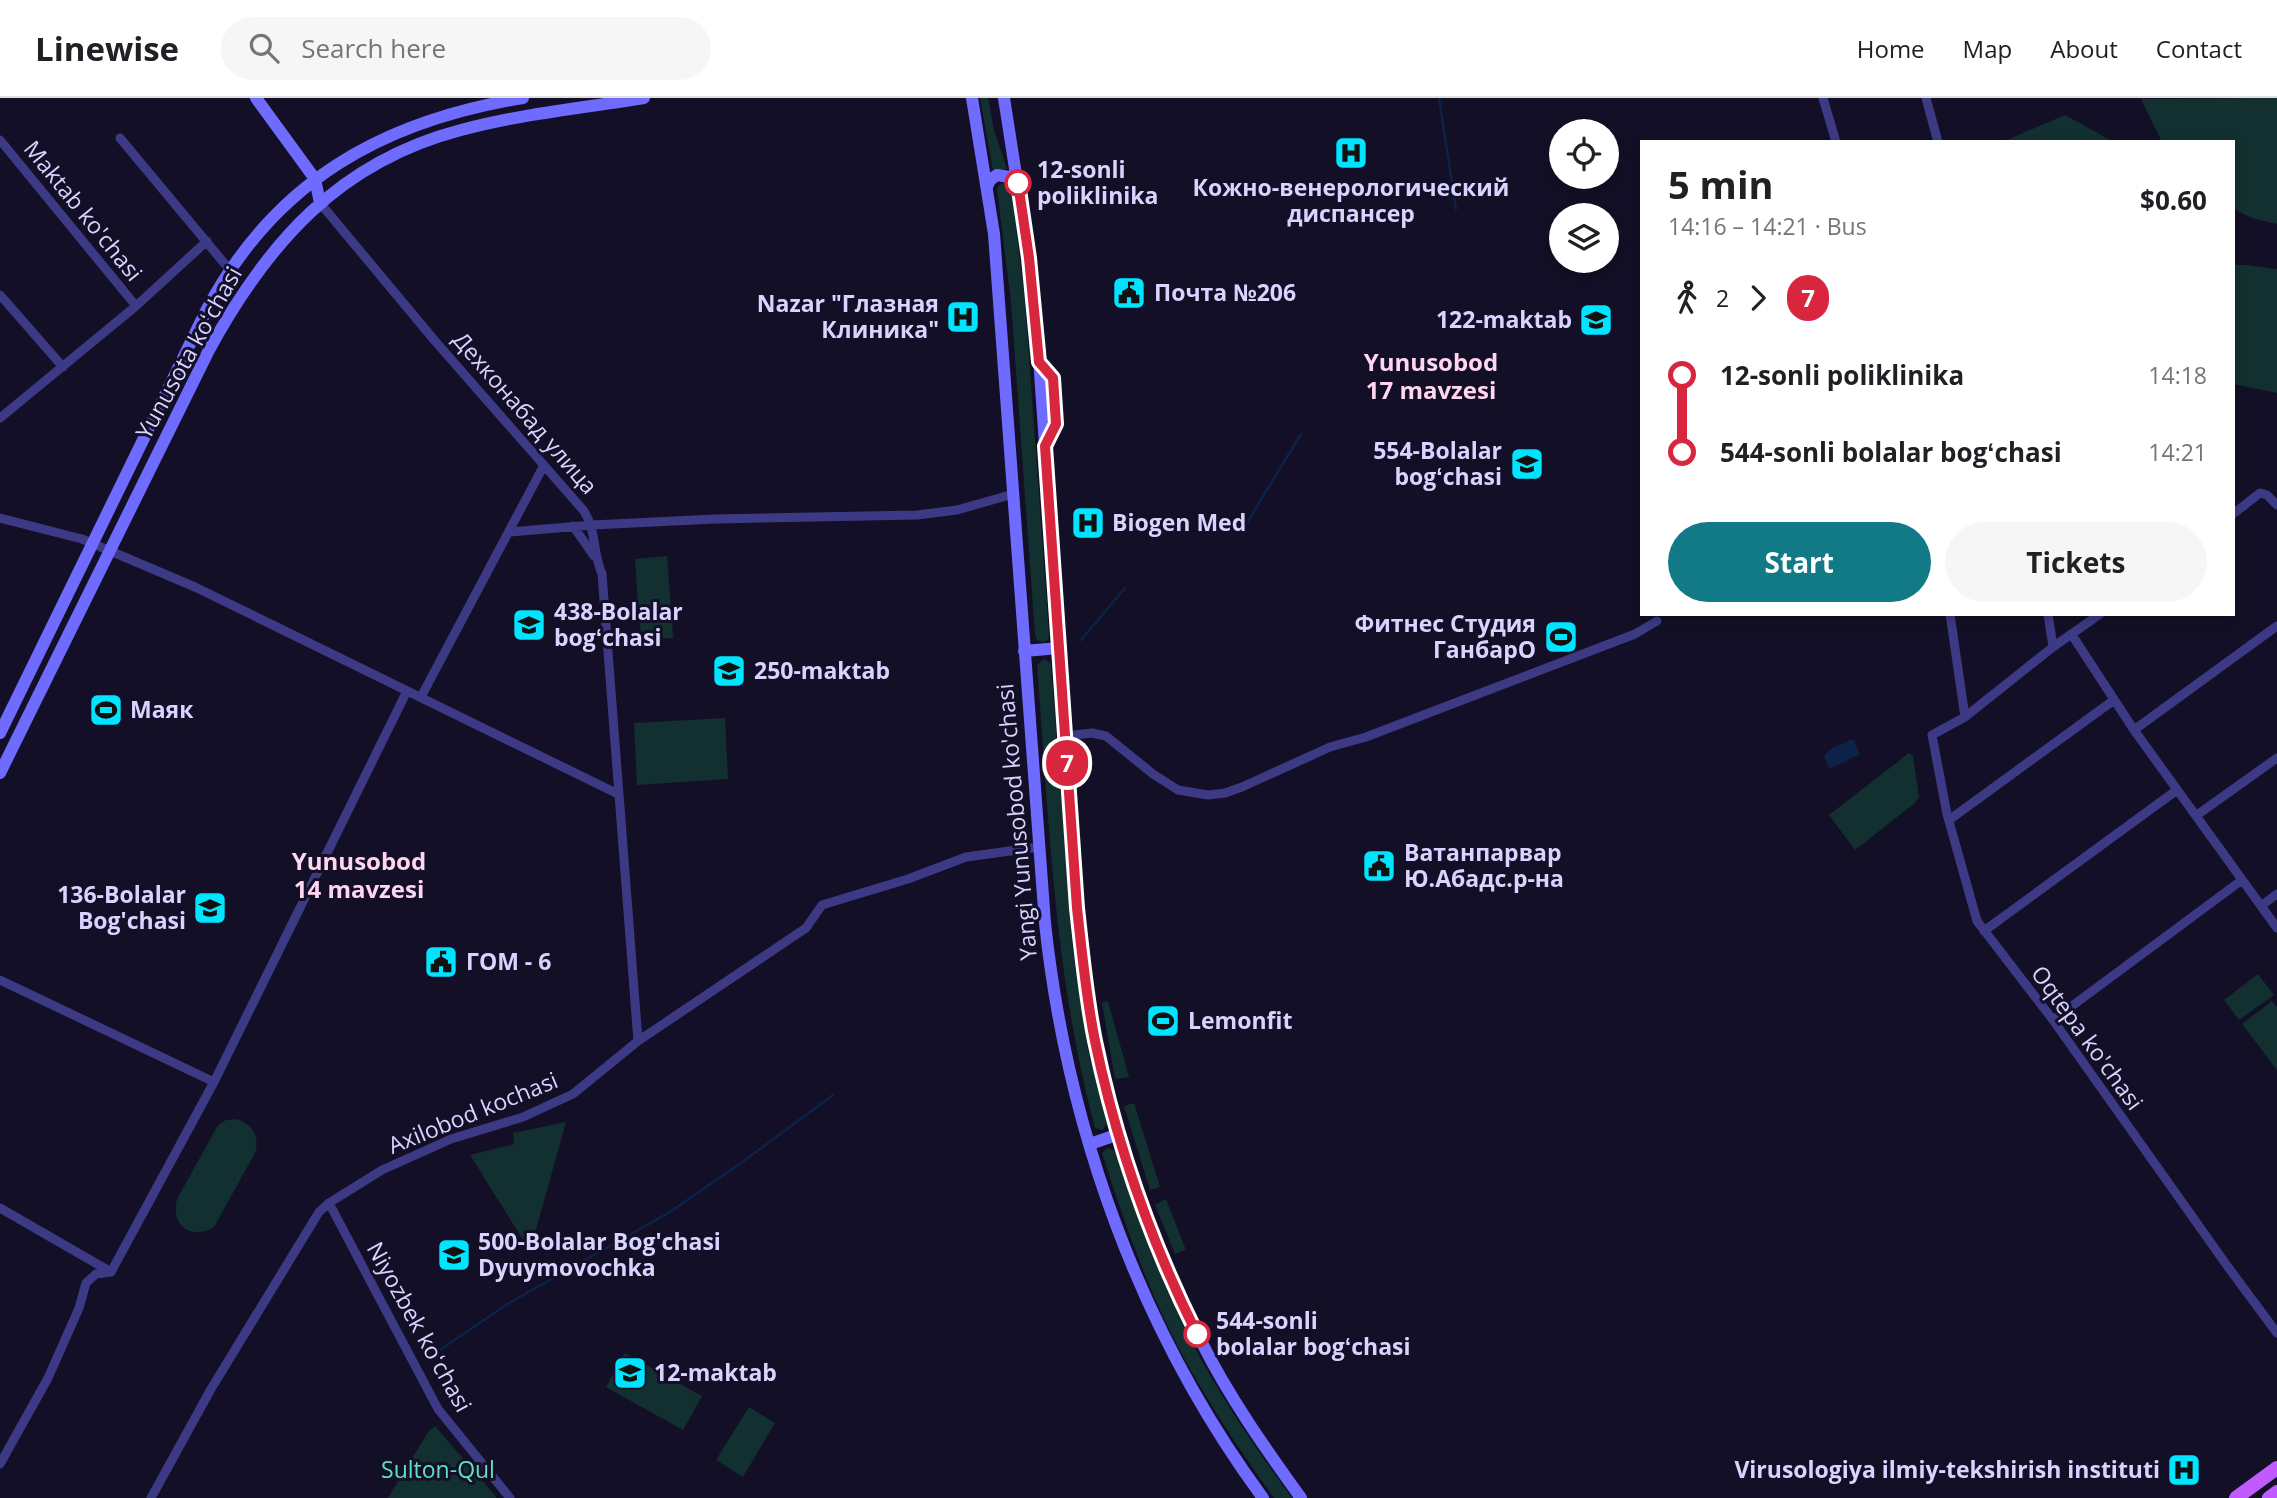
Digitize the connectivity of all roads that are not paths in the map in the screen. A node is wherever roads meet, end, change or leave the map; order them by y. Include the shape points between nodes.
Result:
1 (256, 98) edge
2 (523, 98) edge
3 (644, 98) edge
4 (971, 98) edge
5 (1004, 98) edge
6 (1823, 98) edge
7 (1926, 98) edge
8 (120, 138) dead end
9 (0, 140) edge
10 (1835, 140) edge
11 (1937, 140) edge
12 (315, 179) junction
13 (1018, 183) junction
14 (987, 187) junction
15 (337, 190) junction
16 (320, 203) junction
17 (206, 241) junction
18 (229, 270) junction
19 (0, 295) edge
20 (136, 306) junction
21 (63, 367) junction
22 (0, 418) edge
23 (543, 467) junction
24 (1013, 494) junction
25 (2277, 505) edge
26 (2235, 512) edge
27 (0, 518) edge
28 (592, 525) junction
29 (573, 526) junction
30 (510, 532) junction
31 (93, 543) junction
32 (110, 551) junction
33 (596, 558) junction
34 (1950, 616) edge
35 (2048, 616) edge
36 (2097, 616) edge
37 (1657, 621) dead end
38 (2277, 625) edge
39 (2072, 635) junction
40 (2053, 647) junction
41 (1059, 649) junction
42 (1024, 651) junction
43 (407, 691) junction
44 (421, 697) junction
45 (2114, 700) junction
46 (1965, 717) junction
47 (2134, 730) junction
48 (0, 733) edge
49 (1065, 736) junction
50 (2277, 758) edge
51 (0, 773) edge
52 (2177, 790) junction
53 (618, 793) junction
54 (2197, 815) junction
55 (1949, 820) junction
56 (1039, 847) junction
57 (2242, 880) junction
58 (2277, 894) edge
59 (2261, 906) junction
60 (2277, 928) edge
61 (1984, 931) junction
62 (0, 980) edge
63 (2053, 1020) junction
64 (638, 1041) junction
65 (214, 1082) junction
66 (1119, 1134) junction
67 (1090, 1144) junction
68 (329, 1203) junction
69 (0, 1208) edge
70 (111, 1272) junction
71 (2277, 1333) edge
72 (0, 1464) edge
73 (2277, 1468) edge
74 (2277, 1492) edge
75 (151, 1498) edge
76 (510, 1498) edge
77 (1263, 1498) edge
78 (1301, 1498) edge
79 (2236, 1498) edge
80 (2269, 1498) edge

1 - 12 main road
2 - 12 main road, Yunusota koʻchasi via 468,108 420,124 368,147
3 - 15 main road, Yunusota koʻchasi via 450,133 400,153
4 - 14 main road, Yangi Yunusobod ko'chasi
5 - 13 main road
6 - 10 street
7 - 11 street
8 - 17 street
9 - 20 street, Maktab ko'chasi
12 - 15 main road
12 - 16 main road, Дехконабад улица
12 - 18 main road, Yunusota koʻchasi via 267,224
13 - 14 main road via 997,175
13 - 41 main road via 1037,329
14 - 24 main road, Yangi Yunusobod ko'chasi
15 - 16 main road, Yunusota koʻchasi
16 - 23 street, Дехконабад улица
16 - 32 main road, Yunusota koʻchasi via 283,239 237,300
17 - 18 street
17 - 20 street
18 - 31 main road, Yunusota koʻchasi
19 - 21 street
20 - 21 street
21 - 22 street
23 - 28 street, Дехконабад улица
23 - 30 street
24 - 28 street, Дехконабад улица via 917,516
24 - 42 main road, Yangi Yunusobod ko'chasi
25 - 26 street via 2259,493
27 - 31 street
28 - 29 street
28 - 33 street
29 - 30 street
29 - 33 street
30 - 44 street
31 - 32 street
31 - 48 main road, Yunusota koʻchasi
32 - 43 street via 215,596
32 - 51 main road, Yunusota koʻchasi
33 - 53 street via 602,574
34 - 46 street
35 - 40 street
36 - 39 street
37 - 49 street via 1635,635 1329,747 1225,793 1178,790 1106,736
38 - 47 street
39 - 40 street
39 - 45 street
40 - 46 street
41 - 42 main road
41 - 49 main road
42 - 56 main road, Yangi Yunusobod ko'chasi
43 - 44 street
43 - 65 street
44 - 53 street
45 - 47 street
45 - 55 street
46 - 55 street, Oqtepa ko'chasi via 1932,736
47 - 52 street
49 - 66 main road via 1084,976
50 - 54 street
52 - 54 street
52 - 61 street
53 - 64 street
54 - 57 street
55 - 61 street, Oqtepa ko'chasi
56 - 64 street, Axilobod kochasi via 966,857 822,905 806,928
56 - 67 main road, Yangi Yunusobod ko'chasi via 1057,1006
57 - 59 street
57 - 63 street
58 - 59 street
59 - 60 street
61 - 63 street, Oqtepa ko'chasi
62 - 65 street
63 - 71 street, Oqtepa ko'chasi
64 - 68 street, Axilobod kochasi via 573,1094 523,1117 451,1139 382,1170
65 - 70 street
66 - 67 main road
66 - 78 main road via 1159,1250 1193,1327 1236,1402
67 - 77 main road, Yangi Yunusobod ko'chasi via 1126,1252 1160,1331 1198,1400
68 - 75 street, Axilobod kochasi via 271,1288
68 - 76 street, Niyozbek koʻchasi via 438,1409
69 - 70 street
70 - 72 street via 96,1274 86,1283 48,1378
73 - 79 main road
74 - 80 main road

